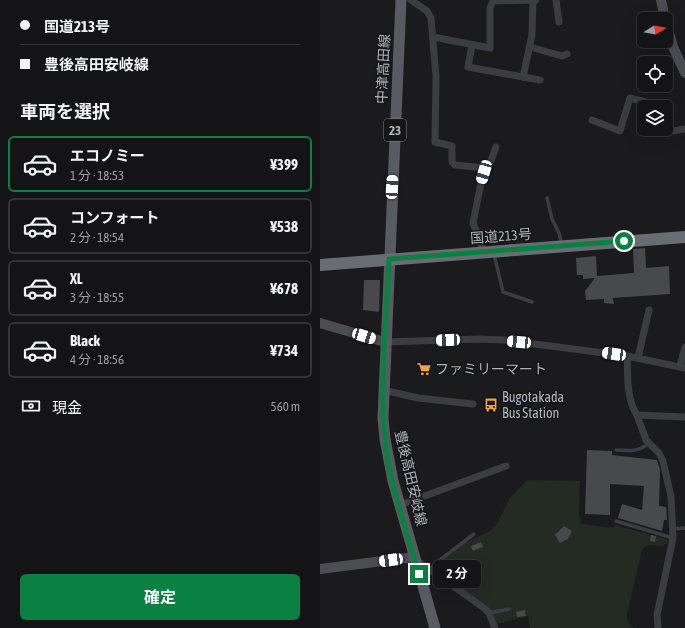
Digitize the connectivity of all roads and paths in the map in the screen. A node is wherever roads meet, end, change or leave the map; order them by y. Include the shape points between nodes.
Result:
1 (401, 0) edge
2 (411, 0) edge
3 (534, 0) edge
4 (556, 0) edge
5 (661, 0) edge
6 (664, 12) edge
7 (559, 22) dead end
8 (433, 36) junction
9 (472, 46) junction
10 (530, 47) junction
11 (673, 47) edge
12 (567, 54) dead end
13 (684, 70) edge
14 (523, 77) junction
15 (540, 80) dead end
16 (638, 100) edge
17 (592, 120) dead end
18 (685, 129) edge
19 (673, 131) edge
20 (496, 147) dead end
21 (484, 168) junction
22 (547, 198) dead end
23 (685, 237) edge
24 (563, 246) junction
25 (489, 252) junction
26 (389, 259) junction
27 (320, 265) edge
28 (532, 302) dead end
29 (649, 310) dead end
30 (320, 323) edge
31 (385, 342) junction
32 (685, 346) edge
33 (627, 356) junction
34 (638, 358) junction
35 (682, 367) edge
36 (383, 390) junction
37 (473, 404) dead end
38 (637, 415) junction
39 (685, 418) edge
40 (649, 443) junction
41 (616, 450) dead end
42 (506, 466) dead end
43 (400, 505) junction
44 (616, 521) dead end
45 (685, 528) edge
46 (672, 529) junction
47 (474, 534) dead end
48 (673, 538) junction
49 (415, 558) junction
50 (320, 569) edge
51 (430, 570) junction
52 (509, 608) dead end
53 (489, 613) junction
54 (435, 628) edge
55 (495, 628) edge
56 (658, 628) edge

1 - 26 main road, 中津高田線 / 23
2 - 8 street via 429,14
3 - 9 street via 493,1 490,8 490,48
3 - 10 street
4 - 7 street
5 - 6 street
8 - 9 street
8 - 21 street via 436,77 435,142 452,146 452,162 455,165
9 - 14 street via 468,67
10 - 12 street via 562,56
10 - 14 street
11 - 13 street
14 - 15 street
16 - 17 street via 630,98 620,131
18 - 19 street
20 - 21 street via 489,166
21 - 25 street via 473,223
22 - 24 lane
23 - 24 highway, 国道213号
24 - 25 highway, 国道213号
25 - 26 highway, 国道213号
25 - 28 lane via 503,292
26 - 27 highway, 国道213号
26 - 31 main road, 豊後高田安岐線
29 - 34 street
30 - 31 street
31 - 33 street via 504,340
31 - 36 main road, 豊後高田安岐線
32 - 35 street
33 - 34 street
33 - 38 street via 630,395
34 - 35 street
36 - 37 street via 418,398
36 - 43 main road, 豊後高田安岐線 via 385,439
38 - 39 street
38 - 40 street
40 - 41 lane via 636,451
40 - 46 street via 659,453 670,485
42 - 43 street
43 - 49 main road, 豊後高田安岐線
44 - 48 lane
45 - 46 lane
46 - 48 street
47 - 51 lane via 440,559
48 - 56 street via 657,615
49 - 50 street
49 - 51 street
49 - 54 main road, 豊後高田安岐線
51 - 53 street
52 - 53 lane
53 - 55 street

